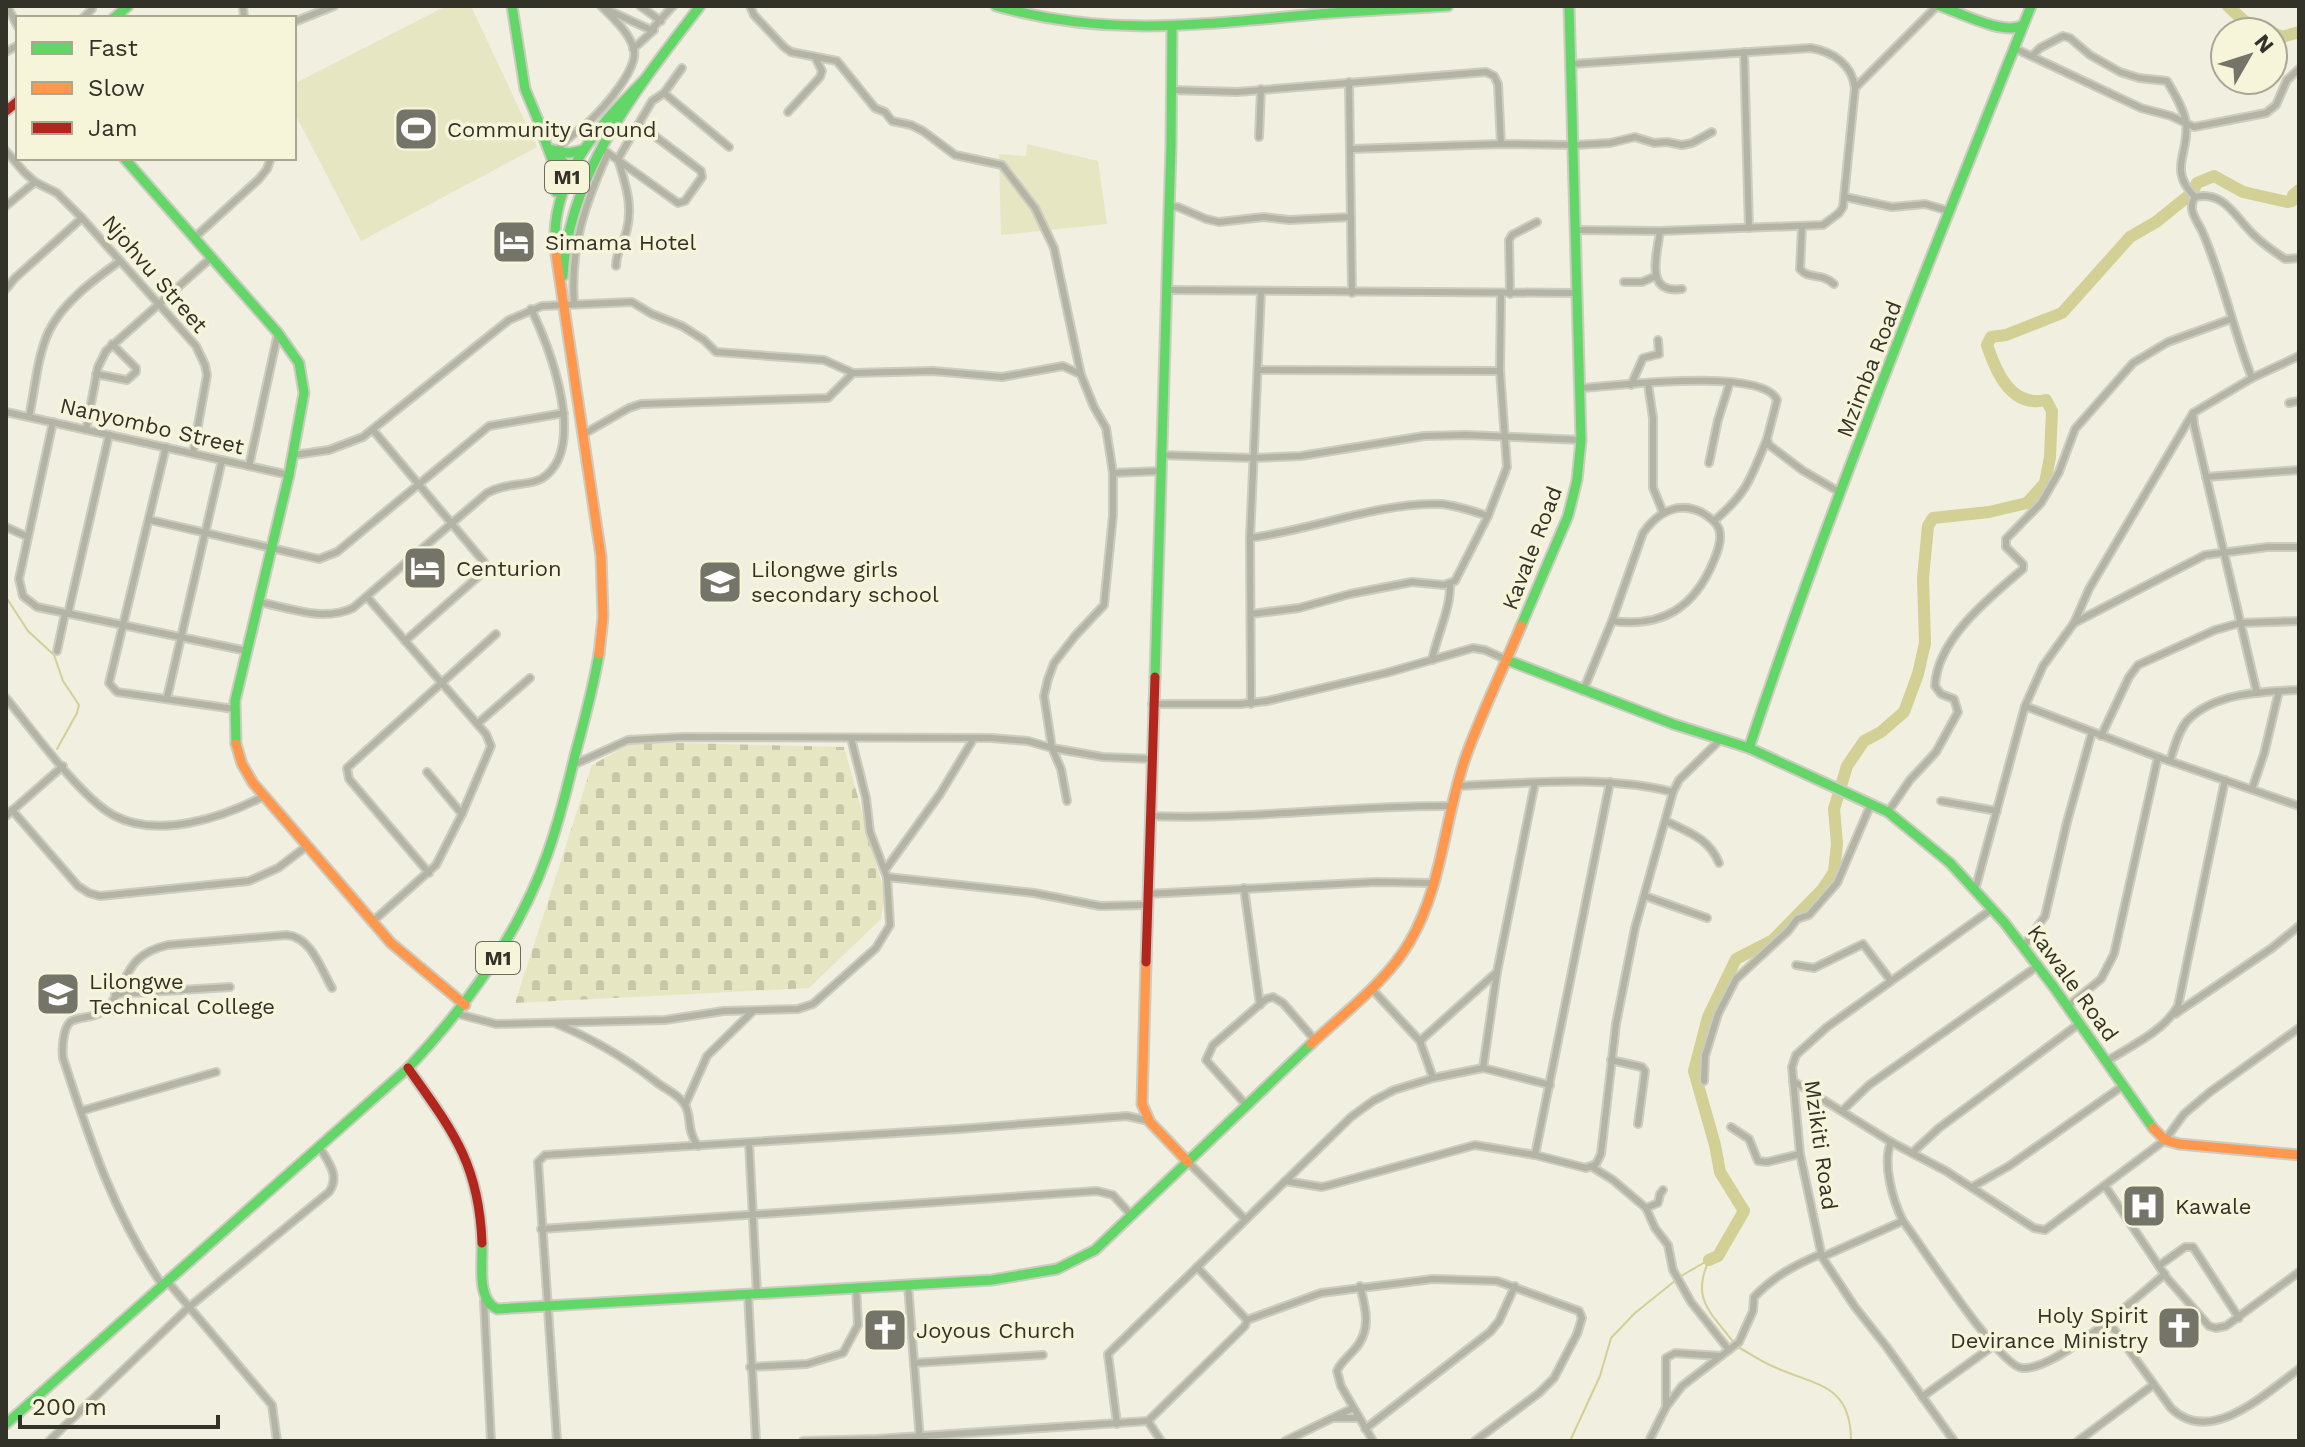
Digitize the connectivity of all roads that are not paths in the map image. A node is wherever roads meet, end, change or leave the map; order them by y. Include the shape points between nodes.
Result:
1 (334, 6) edge
2 (512, 6) edge
3 (601, 6) edge
4 (640, 6) edge
5 (673, 6) edge
6 (700, 6) edge
7 (750, 6) edge
8 (996, 6) edge
9 (1448, 6) edge
10 (1569, 6) edge
11 (1939, 6) edge
12 (2031, 6) edge
13 (92, 9) dead end
14 (85, 16) edge
15 (296, 21) edge
16 (2026, 22) junction
17 (660, 23) junction
18 (1172, 27) junction
19 (2014, 48) junction
20 (633, 49) junction
21 (1744, 52) junction
22 (2032, 56) junction
23 (815, 57) junction
24 (1572, 64) junction
25 (682, 68) dead end
26 (2299, 69) edge
27 (645, 79) junction
28 (1349, 82) junction
29 (1855, 88) junction
30 (1261, 89) junction
31 (1171, 90) junction
32 (664, 93) junction
33 (788, 112) dead end
34 (639, 124) junction
35 (2186, 125) junction
36 (1712, 132) dead end
37 (542, 133) junction
38 (1259, 137) dead end
39 (1501, 144) junction
40 (1575, 145) junction
41 (729, 147) dead end
42 (1351, 149) junction
43 (555, 150) junction
44 (583, 150) junction
45 (605, 150) junction
46 (6, 151) edge
47 (618, 159) junction
48 (126, 160) edge
49 (270, 160) edge
50 (571, 168) junction
51 (587, 176) junction
52 (35, 182) junction
53 (2194, 196) junction
54 (1845, 197) junction
55 (6, 206) edge
56 (1168, 206) junction
57 (1949, 211) junction
58 (1351, 217) junction
59 (82, 218) junction
60 (1537, 222) dead end
61 (1802, 227) junction
62 (1749, 228) junction
63 (1575, 230) junction
64 (553, 231) junction
65 (1660, 231) junction
66 (194, 238) junction
67 (212, 257) junction
68 (2299, 258) edge
69 (120, 261) junction
70 (616, 266) dead end
71 (1656, 276) junction
72 (1624, 282) dead end
73 (1834, 284) dead end
74 (6, 289) edge
75 (1682, 289) dead end
76 (1166, 290) junction
77 (1261, 292) junction
78 (1352, 293) junction
79 (1577, 293) junction
80 (1506, 294) junction
81 (563, 301) junction
82 (159, 303) junction
83 (574, 303) junction
84 (531, 309) junction
85 (2231, 319) junction
86 (278, 333) junction
87 (1658, 340) dead end
88 (112, 344) junction
89 (2299, 356) edge
90 (1258, 370) junction
91 (1500, 371) junction
92 (853, 373) junction
93 (96, 374) junction
94 (1081, 375) junction
95 (2252, 378) junction
96 (1730, 382) junction
97 (1648, 384) junction
98 (1631, 385) junction
99 (1580, 388) junction
100 (2299, 401) edge
101 (2289, 403) dead end
102 (6, 412) edge
103 (564, 413) junction
104 (2193, 413) junction
105 (29, 417) junction
106 (53, 422) junction
107 (86, 430) junction
108 (373, 430) junction
109 (109, 435) junction
110 (582, 435) junction
111 (1504, 436) junction
112 (1767, 439) junction
113 (1581, 440) junction
114 (166, 447) junction
115 (193, 453) junction
116 (294, 455) junction
117 (1160, 455) junction
118 (1253, 458) junction
119 (222, 460) junction
120 (1709, 463) dead end
121 (249, 466) junction
122 (2299, 470) edge
123 (1160, 471) junction
124 (1113, 473) junction
125 (289, 475) junction
126 (2206, 477) junction
127 (416, 484) junction
128 (1841, 493) junction
129 (1663, 512) junction
130 (1488, 516) junction
131 (150, 520) junction
132 (1714, 521) junction
133 (452, 524) junction
134 (6, 527) edge
135 (207, 533) junction
136 (28, 537) junction
137 (1250, 538) junction
138 (271, 547) junction
139 (2299, 547) edge
140 (2224, 551) junction
141 (1450, 584) junction
142 (368, 598) junction
143 (259, 602) junction
144 (66, 614) junction
145 (1251, 614) junction
146 (1612, 621) junction
147 (2299, 621) edge
148 (2074, 623) junction
149 (2240, 623) junction
150 (124, 626) junction
151 (496, 634) dead end
152 (181, 638) junction
153 (405, 641) junction
154 (57, 651) dead end
155 (247, 651) junction
156 (1432, 660) junction
157 (1507, 660) junction
158 (530, 678) dead end
159 (441, 683) junction
160 (2299, 690) edge
161 (1583, 691) junction
162 (2279, 691) junction
163 (2257, 693) junction
164 (6, 698) edge
165 (167, 698) junction
166 (1152, 704) junction
167 (1251, 704) junction
168 (2025, 706) junction
169 (234, 709) junction
170 (477, 724) junction
171 (2092, 732) junction
172 (2101, 736) junction
173 (851, 738) junction
174 (974, 738) junction
175 (1721, 739) junction
176 (1052, 748) junction
177 (1749, 748) junction
178 (2158, 757) junction
179 (1152, 759) junction
180 (2170, 761) junction
181 (573, 765) junction
182 (63, 766) junction
183 (427, 772) dead end
184 (2225, 780) junction
185 (1610, 782) junction
186 (1535, 783) junction
187 (1456, 786) junction
188 (2252, 789) junction
189 (1673, 792) junction
190 (264, 796) junction
191 (1067, 801) dead end
192 (1941, 801) dead end
193 (1871, 804) junction
194 (1451, 806) junction
195 (2299, 806) edge
196 (12, 810) junction
197 (1997, 811) junction
198 (1888, 812) junction
199 (462, 814) junction
200 (6, 816) edge
201 (1150, 816) junction
202 (1666, 821) junction
203 (307, 846) junction
204 (1719, 863) dead end
205 (429, 873) junction
206 (886, 874) junction
207 (1434, 883) junction
208 (1244, 888) junction
209 (1975, 890) junction
210 (1645, 896) junction
211 (1147, 899) junction
212 (1992, 909) junction
213 (1707, 918) dead end
214 (372, 922) junction
215 (2299, 926) edge
216 (2024, 946) junction
217 (1796, 965) dead end
218 (2039, 965) junction
219 (1497, 972) junction
220 (1891, 981) junction
221 (230, 987) dead end
222 (332, 988) dead end
223 (1371, 988) junction
224 (115, 994) junction
225 (1260, 1005) junction
226 (2068, 1006) junction
227 (461, 1009) junction
228 (753, 1011) junction
229 (2173, 1015) junction
230 (553, 1022) junction
231 (2080, 1023) junction
232 (2299, 1028) edge
233 (1315, 1040) junction
234 (1420, 1041) junction
235 (1611, 1060) junction
236 (2107, 1061) junction
237 (408, 1068) junction
238 (1483, 1068) junction
239 (216, 1072) dead end
240 (1433, 1078) junction
241 (1704, 1081) dead end
242 (1793, 1081) junction
243 (1550, 1085) junction
244 (2124, 1085) junction
245 (685, 1105) junction
246 (1247, 1106) junction
247 (1843, 1110) junction
248 (81, 1111) junction
249 (1150, 1122) junction
250 (1638, 1124) dead end
251 (1731, 1127) dead end
252 (2165, 1140) junction
253 (1891, 1142) junction
254 (749, 1143) junction
255 (698, 1146) junction
256 (320, 1148) junction
257 (1912, 1153) junction
258 (1800, 1154) junction
259 (1535, 1155) junction
260 (2299, 1155) edge
261 (1188, 1162) junction
262 (1592, 1167) junction
263 (1285, 1181) junction
264 (2105, 1186) junction
265 (1972, 1187) junction
266 (1663, 1190) dead end
267 (1646, 1208) junction
268 (753, 1216) junction
269 (1132, 1216) junction
270 (1245, 1219) junction
271 (1903, 1221) junction
272 (541, 1229) junction
273 (1822, 1256) junction
274 (2160, 1265) junction
275 (1197, 1267) junction
276 (2299, 1272) edge
277 (2165, 1274) junction
278 (166, 1284) junction
279 (908, 1285) junction
280 (1360, 1286) junction
281 (1515, 1286) junction
282 (856, 1288) junction
283 (753, 1294) junction
284 (484, 1295) junction
285 (189, 1307) junction
286 (547, 1307) junction
287 (2239, 1318) junction
288 (1247, 1320) junction
289 (2108, 1321) junction
290 (1993, 1346) junction
291 (1731, 1349) junction
292 (1043, 1355) dead end
293 (1720, 1356) junction
294 (914, 1363) junction
295 (750, 1367) junction
296 (2299, 1369) edge
297 (2153, 1385) junction
298 (1922, 1397) junction
299 (1666, 1407) junction
300 (1353, 1408) junction
301 (1331, 1418) junction
302 (1359, 1418) junction
303 (1148, 1421) junction
304 (6, 1424) edge
305 (1117, 1424) junction
306 (1365, 1429) junction
307 (2089, 1434) junction
308 (920, 1438) edge
309 (877, 1440) edge
310 (49, 1441) edge
311 (277, 1441) edge
312 (491, 1441) edge
313 (557, 1441) edge
314 (756, 1441) edge
315 (803, 1441) edge
316 (1161, 1441) edge
317 (1285, 1441) edge
318 (1373, 1441) edge
319 (1475, 1441) edge
320 (1649, 1441) edge
321 (1954, 1441) edge
322 (2078, 1441) edge
323 (2094, 1441) edge

1 - 15 street
2 - 37 main road via 525,89
3 - 17 street via 646,29
3 - 20 street
4 - 17 street
5 - 17 street
6 - 27 main road, M1
7 - 23 street via 784,47
8 - 18 main road via 1065,23
9 - 18 main road
10 - 24 main road, Kavale Road
11 - 16 main road via 2004,29
11 - 29 street
12 - 16 main road, Mzimba Road
13 - 14 street
16 - 19 main road, Mzimba Road
17 - 20 street
18 - 31 main road
19 - 22 street
19 - 57 main road, Mzimba Road
20 - 43 street via 633,61 617,92
21 - 24 street
21 - 29 street via 1820,49 1844,64
21 - 62 street
22 - 35 street
22 - 35 street via 2058,37 2070,38 2120,72 2167,81
23 - 33 street via 820,77
23 - 94 street via 837,61 892,121 923,131 955,155 1007,169 1035,208 1054,248
24 - 40 main road, Kavale Road
25 - 32 street
26 - 35 street via 2266,113
27 - 44 main road, M1
27 - 45 main road, M1
28 - 30 street
28 - 39 street via 1490,73 1498,84
28 - 42 street
29 - 54 street
30 - 31 street
30 - 38 street
31 - 56 main road
32 - 34 street via 652,101
32 - 41 street
34 - 47 street
34 - 47 street via 702,177 678,203
35 - 53 street via 2180,166 2184,186
36 - 40 street via 1682,145 1635,137
37 - 43 main road
37 - 64 main road, M1 via 557,172
39 - 40 street
39 - 42 street
40 - 63 main road, Kavale Road
42 - 58 street
43 - 44 main road
43 - 50 main road
44 - 50 main road, M1
45 - 47 street
45 - 51 main road, M1
45 - 83 street via 577,240
46 - 52 street, Njohvu Street
47 - 70 street via 630,211
48 - 66 main road
49 - 66 street via 259,179
50 - 51 main road
50 - 64 main road, M1
51 - 81 main road, M1 via 567,238
52 - 55 street
52 - 59 street, Njohvu Street via 57,193
53 - 68 street via 2227,204 2255,237 2285,259
53 - 85 street via 2193,214 2214,259
54 - 57 street
54 - 61 street via 1831,220
56 - 58 street via 1219,222
56 - 76 main road
57 - 128 main road, Mzimba Road
58 - 78 street
59 - 69 street, Njohvu Street
59 - 74 street
60 - 80 street via 1509,240
61 - 62 street
61 - 73 street via 1800,269
62 - 65 street
63 - 65 street
63 - 79 main road, Kavale Road
64 - 81 main road, M1
65 - 71 street
66 - 67 main road
67 - 82 street
67 - 86 main road
69 - 82 street, Njohvu Street
69 - 105 street via 55,321 45,341
71 - 72 street
71 - 75 street via 1667,289
76 - 77 street
76 - 117 main road
77 - 78 street
77 - 90 street
78 - 80 street
79 - 80 street
79 - 99 main road, Kavale Road
80 - 91 street
81 - 83 street
81 - 84 street
81 - 110 main road, M1
82 - 88 street
82 - 115 street, Njohvu Street via 196,346 205,365
83 - 92 street via 632,302 682,326 716,352 824,360
84 - 103 street via 545,336
84 - 108 street via 500,326
85 - 95 street
85 - 198 street via 2143,355 2075,429 2041,503 2006,539 2023,569 1997,588 1945,650 1935,686 1954,699 1958,712 1936,752
86 - 116 main road via 299,363 303,382
86 - 121 street
87 - 98 street via 1659,354 1643,358
88 - 93 street
88 - 93 street via 136,372 127,380
89 - 95 street
90 - 91 street
90 - 118 street
91 - 111 street
92 - 94 street via 933,371 1002,377 1063,366
92 - 110 street via 828,398 641,404
93 - 107 street
94 - 124 street via 1106,428
95 - 104 street
96 - 97 street
96 - 112 street via 1766,387 1775,395
96 - 120 street
97 - 98 street
97 - 129 street via 1653,488
98 - 99 street
99 - 113 main road, Kavale Road
100 - 101 street
102 - 105 street, Nanyombo Street
103 - 127 street via 489,426
103 - 133 street via 563,448 545,475 494,489
104 - 126 street
104 - 148 street
105 - 106 street, Nanyombo Street
106 - 107 street, Nanyombo Street
106 - 136 street
107 - 109 street, Nanyombo Street
108 - 116 street via 341,447
108 - 127 street
109 - 114 street, Nanyombo Street
109 - 144 street
110 - 181 main road, M1 via 603,599 599,654
111 - 113 street
111 - 118 street via 1424,436 1301,456
111 - 130 street via 1506,476
112 - 128 street via 1773,451
112 - 132 street via 1746,489
113 - 157 main road, Kavale Road via 1568,516
114 - 115 street, Nanyombo Street
114 - 131 street
115 - 119 street, Nanyombo Street
116 - 125 main road
117 - 118 street
117 - 123 main road
118 - 137 street
119 - 121 street, Nanyombo Street
119 - 135 street
121 - 125 street, Nanyombo Street
122 - 126 street
123 - 124 street
123 - 166 main road
124 - 176 street via 1104,605 1054,663 1048,679 1044,696
125 - 138 main road
126 - 140 street
127 - 133 street
127 - 138 street via 332,555 319,559
128 - 177 main road, Mzimba Road
129 - 132 street via 1692,508
129 - 146 street via 1643,533
130 - 137 street via 1449,505 1426,505
130 - 141 street
131 - 135 street
131 - 150 street
132 - 146 street via 1720,537 1717,554 1684,607 1639,622
133 - 142 street
133 - 153 street via 481,557 483,571
134 - 136 street
135 - 138 street
135 - 152 street
136 - 144 street via 19,579 23,596 37,607
137 - 145 street
138 - 143 main road
139 - 140 street
140 - 148 street via 2196,559
140 - 149 street
141 - 145 street via 1412,582
141 - 156 street
142 - 143 street via 331,614
142 - 153 street
143 - 155 main road
144 - 150 street
144 - 154 street
145 - 167 street
146 - 161 street
147 - 149 street
148 - 168 street via 2043,666
149 - 163 street
149 - 172 street via 2138,665
150 - 152 street
150 - 165 street via 110,687
151 - 159 street
152 - 155 street
152 - 165 street
153 - 159 street
155 - 169 main road
156 - 157 street via 1473,648
156 - 167 street
157 - 161 main road
157 - 187 main road, Kavale Road
158 - 170 street
159 - 170 street
159 - 205 street via 350,763 346,774
160 - 162 street
161 - 175 main road
162 - 163 street
162 - 188 street
163 - 180 street via 2234,697 2193,716 2180,731
164 - 182 street
165 - 169 street
166 - 167 street
166 - 179 main road
168 - 171 street
168 - 197 street
169 - 190 main road via 236,750
170 - 199 street via 491,746
171 - 172 street
171 - 216 street via 2045,916
172 - 178 street
173 - 174 street
173 - 181 street via 628,740
173 - 206 street via 870,832
174 - 176 street
174 - 206 street
175 - 177 main road
175 - 189 street
176 - 179 street
176 - 191 street
177 - 193 main road, Kawale Road
178 - 180 street
178 - 226 street via 2111,964
179 - 201 main road
180 - 184 street
181 - 227 main road, M1 via 558,822 523,911 493,966
182 - 190 street via 105,810 139,823 210,819
182 - 196 street
183 - 199 street
184 - 188 street
184 - 229 street
185 - 186 street
185 - 189 street
185 - 243 street
186 - 187 street
186 - 219 street
187 - 194 main road, Kavale Road
188 - 195 street
189 - 202 street
190 - 203 main road
192 - 197 street
193 - 198 main road, Kawale Road
193 - 241 street via 1837,883 1736,979 1713,1028
194 - 201 street via 1224,818
194 - 207 main road, Kavale Road
196 - 200 street
196 - 203 street via 78,886 100,896 249,881
197 - 209 street
198 - 209 main road, Kawale Road
199 - 205 street
201 - 211 main road
202 - 204 street via 1702,839
202 - 210 street
203 - 214 main road
205 - 214 street
206 - 211 street via 1100,906
206 - 228 street via 890,925 876,948 813,1004
207 - 208 street
207 - 223 main road, Kavale Road via 1410,944
208 - 211 street
208 - 225 street
209 - 212 main road, Kawale Road
210 - 213 street
210 - 235 street
211 - 249 main road via 1142,1104
212 - 216 main road, Kawale Road
212 - 220 street, Mzikiti Road
214 - 227 main road
215 - 229 street
216 - 218 main road, Kawale Road
217 - 220 street via 1814,968 1863,944
218 - 226 main road, Kawale Road
218 - 247 street via 1869,1085
219 - 234 street
219 - 238 street
220 - 242 street, Mzikiti Road via 1801,1049 1793,1061
221 - 224 street
222 - 224 street via 306,942 287,935 159,947 137,960
223 - 233 main road, Kavale Road
223 - 234 street
224 - 248 street via 100,1013 68,1025 63,1058
225 - 233 street via 1277,998
225 - 246 street via 1206,1055
226 - 231 main road, Kawale Road
227 - 230 street via 496,1024
227 - 237 main road, M1
228 - 230 street via 665,1020
228 - 245 street via 707,1056
229 - 236 street
230 - 245 street via 623,1057
231 - 236 main road, Kawale Road
231 - 257 street
232 - 252 street via 2184,1114
233 - 246 main road, Kavale Road
234 - 240 street
235 - 250 street via 1645,1071
235 - 262 street via 1601,1154
236 - 244 main road, Kawale Road
237 - 256 main road, M1
237 - 284 main road via 461,1148 473,1176
238 - 240 street
238 - 243 street
239 - 248 street
240 - 263 street via 1373,1101
242 - 247 street
242 - 258 street, Mzikiti Road
243 - 259 street
244 - 252 main road, Kawale Road
244 - 265 street
245 - 255 street
246 - 261 main road, Kavale Road
247 - 253 street
248 - 278 street via 115,1204 145,1260
249 - 254 street via 1127,1116
249 - 261 main road
251 - 258 street via 1749,1139 1758,1161
252 - 260 main road
252 - 264 street
253 - 257 street
253 - 271 street via 1888,1164
254 - 255 street
254 - 268 street
255 - 272 street via 545,1155 538,1162
256 - 278 main road, M1
256 - 285 street via 335,1177 329,1192
257 - 265 street
258 - 273 street, Mzikiti Road
259 - 262 street
259 - 263 street via 1475,1145 1322,1187
261 - 269 main road, Kavale Road
261 - 270 street
262 - 267 street
263 - 270 street
264 - 265 street via 2045,1230
264 - 274 street
266 - 267 street via 1658,1203
267 - 291 street via 1694,1307
268 - 269 street via 1097,1191 1113,1195
268 - 272 street
268 - 283 street
269 - 279 main road, Kavale Road via 1095,1250 1057,1269
270 - 275 street
271 - 273 street
271 - 290 street
272 - 286 street
273 - 291 street via 1787,1269 1754,1297 1753,1311
273 - 298 street, Mzikiti Road
274 - 277 street
274 - 287 street via 2193,1247
275 - 288 street
275 - 305 street via 1108,1354
276 - 287 street
277 - 287 street via 2209,1326 2221,1327
277 - 289 street
278 - 285 street
278 - 304 main road, M1
279 - 282 main road, Kavale Road
279 - 294 street
280 - 281 street via 1465,1279
280 - 288 street via 1321,1293
280 - 300 street via 1367,1313 1364,1332 1337,1371
281 - 306 street via 1490,1332
281 - 319 street via 1576,1308 1582,1318 1554,1378
282 - 283 main road, Kavale Road
282 - 295 street via 858,1325 843,1353 807,1364
283 - 286 main road, Kavale Road
283 - 295 street
284 - 286 main road, Kavale Road via 497,1309
284 - 312 street
285 - 310 street
285 - 311 street via 272,1405
286 - 313 street
288 - 303 street
289 - 290 street via 2031,1368 2016,1367
289 - 297 street
290 - 298 street
291 - 293 street
292 - 294 street
293 - 299 street via 1682,1386
293 - 299 street via 1675,1353 1666,1358
294 - 308 street
295 - 314 street
296 - 297 street via 2232,1416 2209,1424 2183,1419
297 - 307 street
298 - 321 street, Mzikiti Road
299 - 320 street
300 - 301 street
300 - 302 street
301 - 302 street
301 - 317 street
302 - 306 street
303 - 305 street
303 - 316 street
305 - 308 street
306 - 318 street
307 - 322 street
307 - 323 street
308 - 309 street
309 - 315 street

